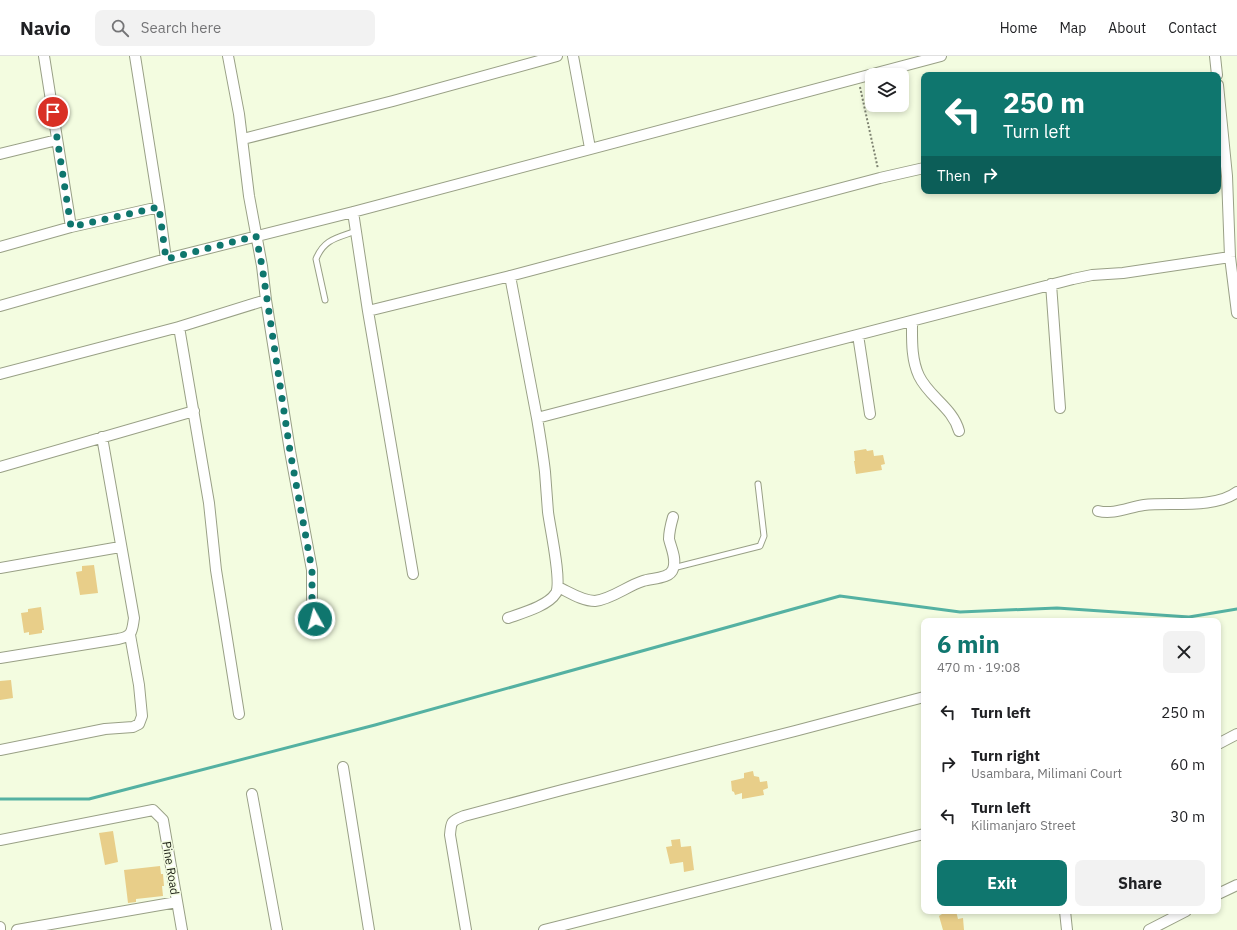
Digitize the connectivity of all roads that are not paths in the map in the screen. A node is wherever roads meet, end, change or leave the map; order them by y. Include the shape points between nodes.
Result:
1 (44, 56) edge
2 (135, 56) edge
3 (228, 56) edge
4 (557, 56) edge
5 (573, 56) edge
6 (941, 56) edge
7 (1215, 56) edge
8 (1217, 72) edge
9 (1221, 128) edge
10 (243, 139) junction
11 (57, 140) junction
12 (590, 148) junction
13 (0, 154) edge
14 (921, 169) edge
15 (159, 207) junction
16 (353, 212) junction
17 (71, 227) junction
18 (356, 231) junction
19 (256, 236) junction
20 (0, 247) edge
21 (1230, 257) junction
22 (166, 259) junction
23 (510, 276) junction
24 (1052, 284) junction
25 (266, 300) junction
26 (325, 300) dead end
27 (0, 306) edge
28 (368, 311) junction
29 (1237, 313) edge
30 (912, 321) junction
31 (179, 327) junction
32 (858, 335) junction
33 (0, 374) edge
34 (1060, 408) dead end
35 (194, 411) junction
36 (870, 414) dead end
37 (537, 418) junction
38 (959, 431) dead end
39 (102, 437) junction
40 (0, 467) edge
41 (758, 484) dead end
42 (1237, 492) edge
43 (1098, 511) dead end
44 (673, 517) dead end
45 (120, 547) junction
46 (0, 568) edge
47 (673, 568) junction
48 (413, 574) dead end
49 (558, 587) junction
50 (508, 618) dead end
51 (315, 619) dead end
52 (130, 635) junction
53 (0, 658) edge
54 (921, 698) edge
55 (238, 714) dead end
56 (1237, 734) edge
57 (1221, 742) edge
58 (0, 750) edge
59 (343, 767) dead end
60 (252, 794) dead end
61 (921, 835) edge
62 (0, 840) edge
63 (1237, 885) edge
64 (1221, 893) edge
65 (177, 902) junction
66 (1065, 914) edge
67 (1180, 914) edge
68 (17, 930) edge
69 (182, 930) edge
70 (277, 930) edge
71 (369, 930) edge
72 (466, 930) edge
73 (544, 930) edge
74 (1067, 930) edge
75 (1149, 930) edge

1 - 11 street
2 - 15 street
3 - 10 street
4 - 10 street
5 - 12 street
6 - 12 street
7 - 8 street
9 - 21 street via 1227,176
10 - 19 street
11 - 13 street
11 - 17 street
12 - 16 street
14 - 23 street
15 - 17 street
15 - 22 street
16 - 18 street
16 - 19 street
17 - 20 street
18 - 26 lane via 329,240 318,253 316,259
18 - 28 street
19 - 22 street
19 - 25 street
21 - 24 street via 1124,273 1092,275
21 - 29 street
22 - 27 street
23 - 28 street
23 - 37 street
24 - 30 street
24 - 34 street
25 - 31 street
25 - 51 street via 312,570 312,604
28 - 48 street
30 - 32 street
30 - 38 street via 912,352 919,376 952,415
31 - 33 street
31 - 35 street
32 - 36 street
32 - 37 street
35 - 39 street
35 - 55 street
37 - 49 street
39 - 40 street
39 - 45 street
41 - 47 lane via 764,536 760,546
42 - 43 street via 1209,502
44 - 47 street via 669,537
45 - 46 street
45 - 52 street via 134,618
47 - 49 street via 666,576 637,583 594,601 577,597
49 - 50 street via 550,600
52 - 53 street
52 - 58 street via 140,693 142,716 139,724
54 - 72 street via 454,820 450,835
56 - 57 street
59 - 71 street
60 - 70 street
61 - 73 street
62 - 65 street, Pine Road via 153,810 163,820
63 - 64 street
65 - 68 street
65 - 69 street, Pine Road
66 - 74 street
67 - 75 street

